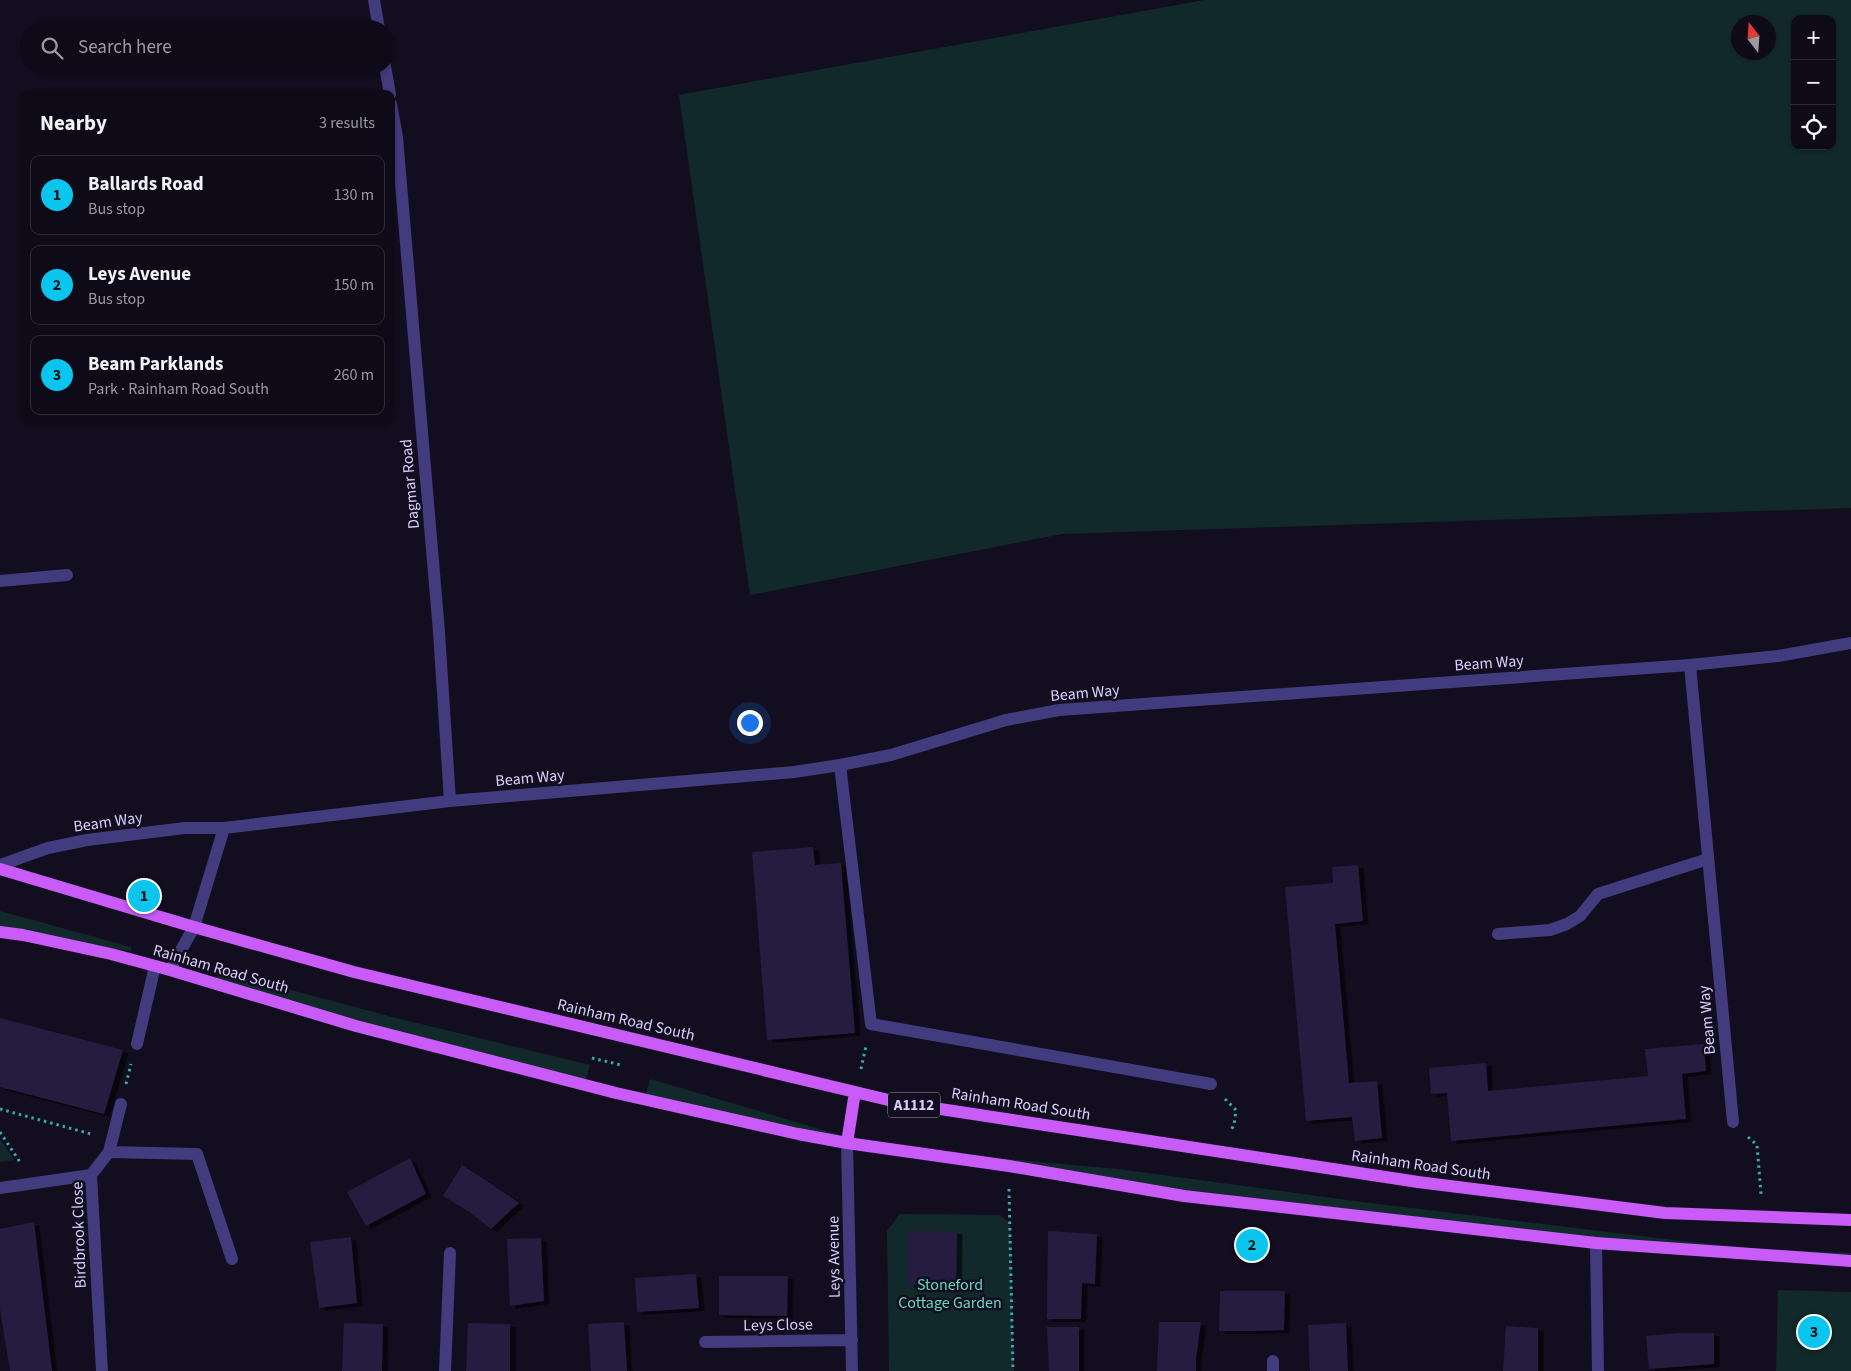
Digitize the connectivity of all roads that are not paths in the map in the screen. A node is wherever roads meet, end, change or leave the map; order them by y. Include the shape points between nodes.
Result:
1 (374, 0) edge
2 (377, 20) edge
3 (387, 75) edge
4 (389, 90) edge
5 (395, 126) edge
6 (67, 575) dead end
7 (0, 581) edge
8 (1851, 643) edge
9 (1690, 665) junction
10 (840, 766) junction
11 (450, 801) junction
12 (224, 828) junction
13 (1708, 859) junction
14 (0, 864) edge
15 (0, 869) edge
16 (194, 927) junction
17 (0, 932) edge
18 (1498, 934) dead end
19 (155, 966) junction
20 (170, 970) junction
21 (136, 1044) road end
22 (1211, 1084) road end
23 (856, 1092) junction
24 (121, 1104) road end
25 (1733, 1122) road end
26 (847, 1143) junction
27 (109, 1152) junction
28 (91, 1175) junction
29 (0, 1188) edge
30 (1851, 1220) edge
31 (1596, 1243) junction
32 (450, 1253) dead end
33 (232, 1259) dead end
34 (1851, 1260) edge
35 (852, 1340) junction
36 (705, 1342) dead end
37 (102, 1371) edge
38 (445, 1371) edge
39 (852, 1371) edge
40 (1598, 1371) edge

1 - 2 street
3 - 4 street
5 - 11 street, Dagmar Road via 439,632
6 - 7 street
8 - 9 street via 1778,656
9 - 10 street, Beam Way via 1059,710 1006,720 891,755
9 - 13 street, Beam Way
10 - 11 street, Beam Way
10 - 22 street via 871,1024
11 - 12 street, Beam Way
12 - 14 street, Beam Way via 185,828 87,840 48,848
12 - 16 street
13 - 18 street via 1598,894 1580,916 1567,924 1550,930
13 - 25 street, Beam Way
15 - 16 main road, Rainham Road South / A1112
16 - 20 street
16 - 23 main road, Rainham Road South / A1112 via 354,972
17 - 19 main road, Rainham Road South
19 - 20 main road, Rainham Road South
19 - 21 street
20 - 26 main road, Rainham Road South via 356,1026 616,1093
23 - 26 main road
23 - 30 main road, Rainham Road South / A1112 via 901,1103 1418,1182 1665,1213
24 - 27 street
26 - 31 main road, Rainham Road South via 1184,1196
26 - 35 street, Leys Avenue
27 - 28 street, Birdbrook Close
27 - 33 street via 197,1154
28 - 29 street
28 - 37 street, Birdbrook Close
31 - 34 main road, Rainham Road South
31 - 40 street
32 - 38 street
35 - 36 street, Leys Close
35 - 39 street, Leys Avenue

